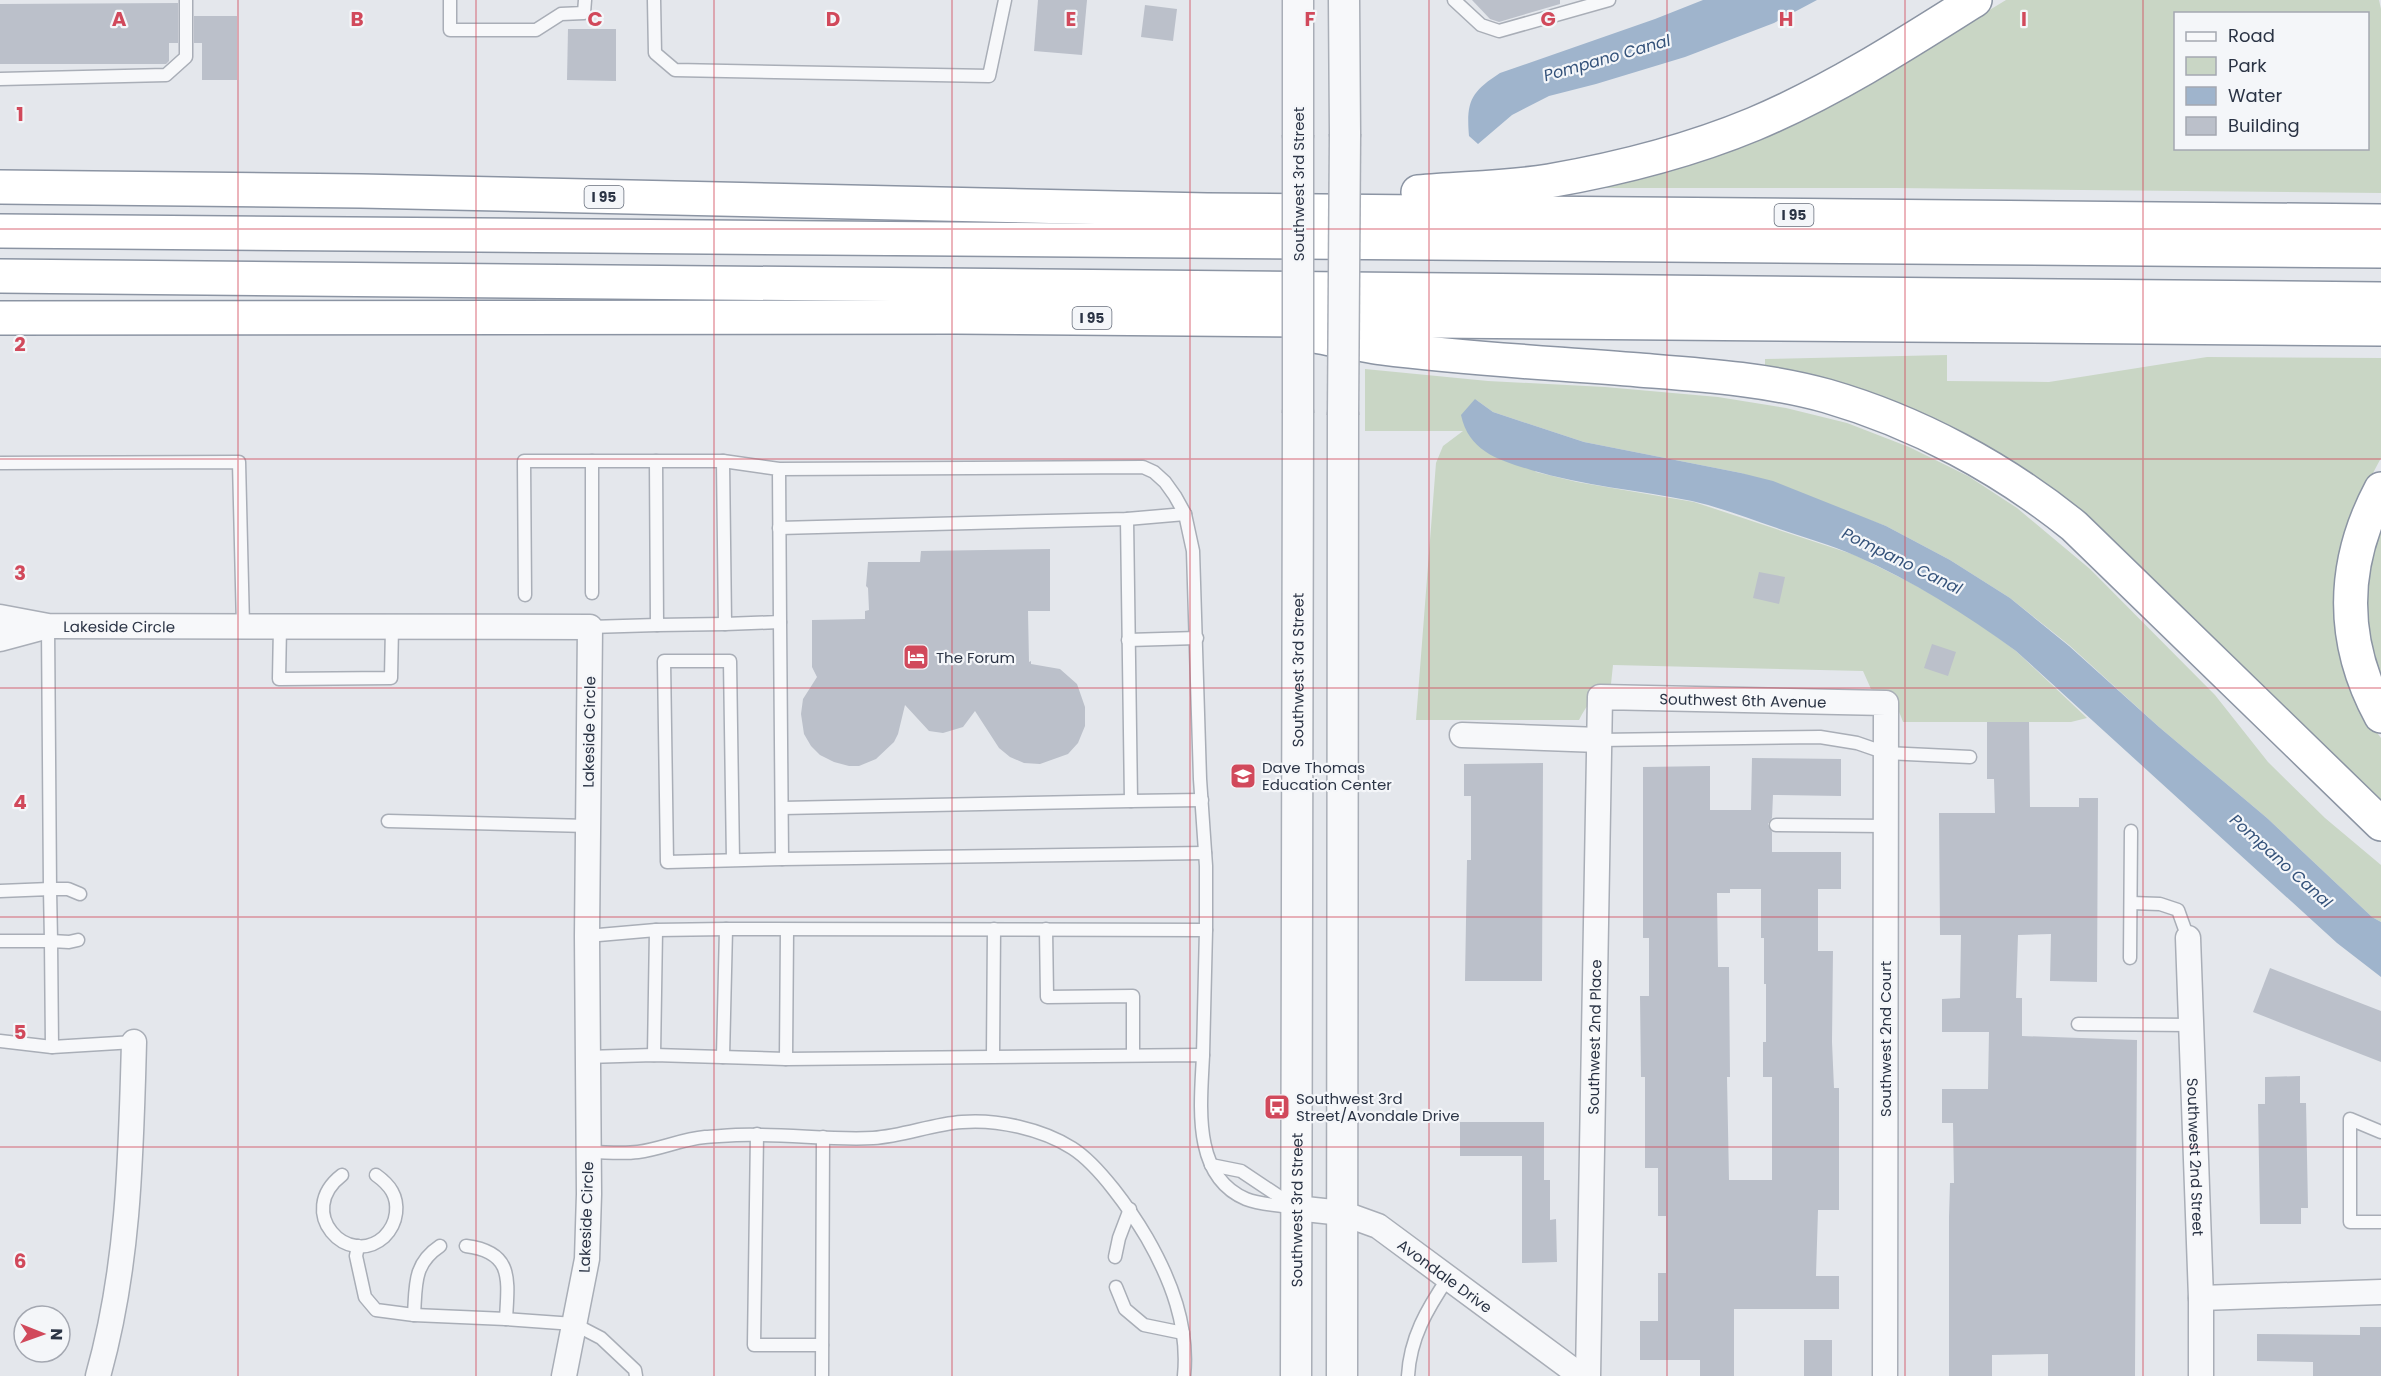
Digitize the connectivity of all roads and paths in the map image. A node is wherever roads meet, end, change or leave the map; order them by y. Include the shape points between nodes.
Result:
1 (186, 0) edge
2 (450, 0) edge
3 (585, 0) edge
4 (654, 0) edge
5 (1005, 0) edge
6 (1298, 0) edge
7 (1344, 0) edge
8 (1454, 0) edge
9 (1609, 0) edge
10 (1975, 0) edge
11 (0, 78) edge
12 (0, 187) edge
13 (1207, 210) junction
14 (2381, 220) edge
15 (0, 231) edge
16 (2381, 251) edge
17 (0, 276) edge
18 (2381, 299) edge
19 (0, 318) edge
20 (1228, 319) junction
21 (2381, 329) edge
22 (592, 461) junction
23 (656, 461) junction
24 (723, 461) junction
25 (0, 463) edge
26 (779, 470) junction
27 (2381, 489) edge
28 (1185, 514) junction
29 (1127, 519) junction
30 (779, 528) junction
31 (592, 593) dead end
32 (525, 595) dead end
33 (0, 617) edge
34 (780, 622) junction
35 (725, 624) junction
36 (657, 625) junction
37 (48, 626) junction
38 (243, 626) junction
39 (280, 627) junction
40 (392, 627) junction
41 (590, 627) junction
42 (0, 639) edge
43 (1197, 639) junction
44 (1128, 640) junction
45 (1600, 697) joint
46 (1886, 703) joint
47 (2381, 716) edge
48 (1462, 735) dead end
49 (1599, 740) junction
50 (1886, 753) junction
51 (1971, 757) dead end
52 (1202, 800) junction
53 (1131, 801) junction
54 (782, 808) junction
55 (388, 821) dead end
56 (2381, 824) edge
57 (1776, 825) dead end
58 (588, 826) junction
59 (1886, 826) junction
60 (2131, 831) dead end
61 (1204, 852) junction
62 (782, 859) junction
63 (734, 860) junction
64 (50, 889) junction
65 (0, 891) edge
66 (80, 894) dead end
67 (2131, 903) junction
68 (726, 929) junction
69 (994, 929) junction
70 (1046, 929) junction
71 (656, 930) junction
72 (787, 930) junction
73 (1206, 930) junction
74 (587, 936) junction
75 (2188, 938) joint
76 (78, 940) dead end
77 (0, 941) edge
78 (51, 941) junction
79 (2130, 958) dead end
80 (2078, 1024) dead end
81 (2191, 1025) junction
82 (0, 1041) edge
83 (134, 1042) joint
84 (52, 1047) junction
85 (654, 1055) junction
86 (1133, 1055) junction
87 (1203, 1055) junction
88 (586, 1056) junction
89 (993, 1056) junction
90 (723, 1057) junction
91 (786, 1059) junction
92 (2381, 1132) edge
93 (757, 1134) junction
94 (823, 1137) junction
95 (588, 1152) junction
96 (1211, 1165) junction
97 (342, 1175) dead end
98 (376, 1175) dead end
99 (1296, 1208) junction
100 (1130, 1209) junction
101 (1342, 1213) junction
102 (2381, 1222) edge
103 (358, 1246) junction
104 (440, 1246) dead end
105 (466, 1246) dead end
106 (1115, 1257) dead end
107 (1448, 1278) junction
108 (1116, 1287) dead end
109 (2381, 1292) edge
110 (2201, 1298) junction
111 (414, 1315) junction
112 (506, 1319) junction
113 (574, 1324) junction
114 (1183, 1333) junction
115 (822, 1345) junction
116 (98, 1376) edge
117 (564, 1376) edge
118 (636, 1376) edge
119 (822, 1376) edge
120 (1184, 1376) edge
121 (1296, 1376) edge
122 (1342, 1376) edge
123 (1408, 1376) edge
124 (1581, 1376) edge
125 (1588, 1376) edge
126 (1884, 1376) edge
127 (2201, 1376) edge

1 - 11 lane via 186,57 166,75
2 - 3 lane via 450,30 536,30 561,14 584,13
4 - 5 lane via 655,53 675,70 989,76
6 - 99 street, Southwest 3rd Street, bridge
7 - 101 street, bridge
8 - 9 lane via 1481,24 1499,32
10 - 13 highway via 1809,98 1724,136 1666,154 1524,184
12 - 13 highway, I 95
13 - 14 highway, I 95
15 - 16 highway
17 - 18 highway
19 - 20 highway, I 95
20 - 21 highway, I 95
20 - 56 highway via 1381,348 1750,380 1827,396 1901,423 1995,470 2074,526
22 - 23 lane
22 - 31 lane
22 - 32 lane via 524,461
23 - 24 lane
23 - 36 lane
24 - 26 lane
24 - 35 lane
25 - 38 lane via 239,462
26 - 28 lane via 1143,467 1165,482
26 - 30 lane
27 - 47 highway via 2359,540 2351,598 2355,650
28 - 29 lane
28 - 43 lane via 1193,551
29 - 30 lane
29 - 44 lane
30 - 34 lane
33 - 37 street, Lakeside Circle
34 - 35 lane
34 - 54 lane
35 - 36 lane
36 - 41 lane
37 - 38 street, Lakeside Circle
37 - 42 street, Lakeside Circle
37 - 64 lane
38 - 39 street, Lakeside Circle
39 - 40 street, Lakeside Circle
39 - 40 lane via 279,680 391,678
40 - 41 street, Lakeside Circle
41 - 58 street, Lakeside Circle
43 - 44 lane
43 - 52 lane
44 - 53 lane
45 - 46 street, Southwest 6th Avenue
45 - 49 street, Southwest 2nd Place
46 - 50 street, Southwest 2nd Court
48 - 49 street
49 - 50 lane via 1820,737
49 - 125 street, Southwest 2nd Place
50 - 51 lane
50 - 59 street, Southwest 2nd Court
52 - 53 lane
52 - 61 lane
53 - 54 lane
54 - 62 lane
55 - 58 lane
57 - 59 lane
58 - 74 street, Lakeside Circle
59 - 126 street, Southwest 2nd Court
60 - 67 lane
61 - 62 lane
61 - 73 lane
62 - 63 lane
63 - 63 lane via 667,862 664,661 730,661
64 - 65 lane
64 - 66 lane
64 - 78 lane
67 - 75 lane via 2160,904 2178,910
67 - 79 lane
68 - 71 lane
68 - 72 lane
68 - 90 lane
69 - 70 lane
69 - 72 lane
69 - 89 lane
70 - 73 lane
70 - 86 lane via 1047,997 1133,996
71 - 74 lane
71 - 85 lane
72 - 91 lane
73 - 87 lane
74 - 88 street, Lakeside Circle
75 - 81 street, Southwest 2nd Street
76 - 78 lane
77 - 78 lane
78 - 84 lane
80 - 81 lane
81 - 110 street, Southwest 2nd Street
82 - 84 lane
83 - 84 lane
83 - 116 street via 125,1238 114,1315
85 - 88 lane
85 - 90 lane
86 - 87 lane
86 - 89 lane
87 - 96 lane via 1201,1117
88 - 95 street, Lakeside Circle
89 - 91 lane
90 - 91 lane
92 - 102 lane via 2350,1119 2350,1222
93 - 94 lane
93 - 95 lane via 701,1137 638,1152
93 - 115 lane via 754,1345
94 - 100 lane via 892,1137 963,1122 1026,1128 1072,1148
94 - 115 lane
95 - 113 street, Lakeside Circle via 587,1259
96 - 99 lane via 1241,1171
96 - 99 lane via 1233,1192 1249,1200
97 - 103 lane via 326,1193 323,1217 336,1237
98 - 103 lane via 394,1193 396,1218 382,1239
99 - 101 street, Avondale Drive
99 - 121 street, Southwest 3rd Street
100 - 106 lane
100 - 114 lane via 1162,1265 1175,1296
101 - 107 street, Avondale Drive via 1378,1226
101 - 122 street
103 - 111 lane via 356,1256 364,1297 376,1310
104 - 111 lane via 426,1255 418,1270
105 - 112 lane via 481,1248 499,1258 508,1276
107 - 123 lane via 1415,1335
107 - 124 street, Avondale Drive
108 - 114 lane via 1125,1309 1144,1325
109 - 110 street
110 - 127 street, Southwest 2nd Street
111 - 112 lane
112 - 113 lane
113 - 117 street, Lakeside Circle
113 - 118 lane via 601,1338 635,1370
114 - 120 lane
115 - 119 lane

